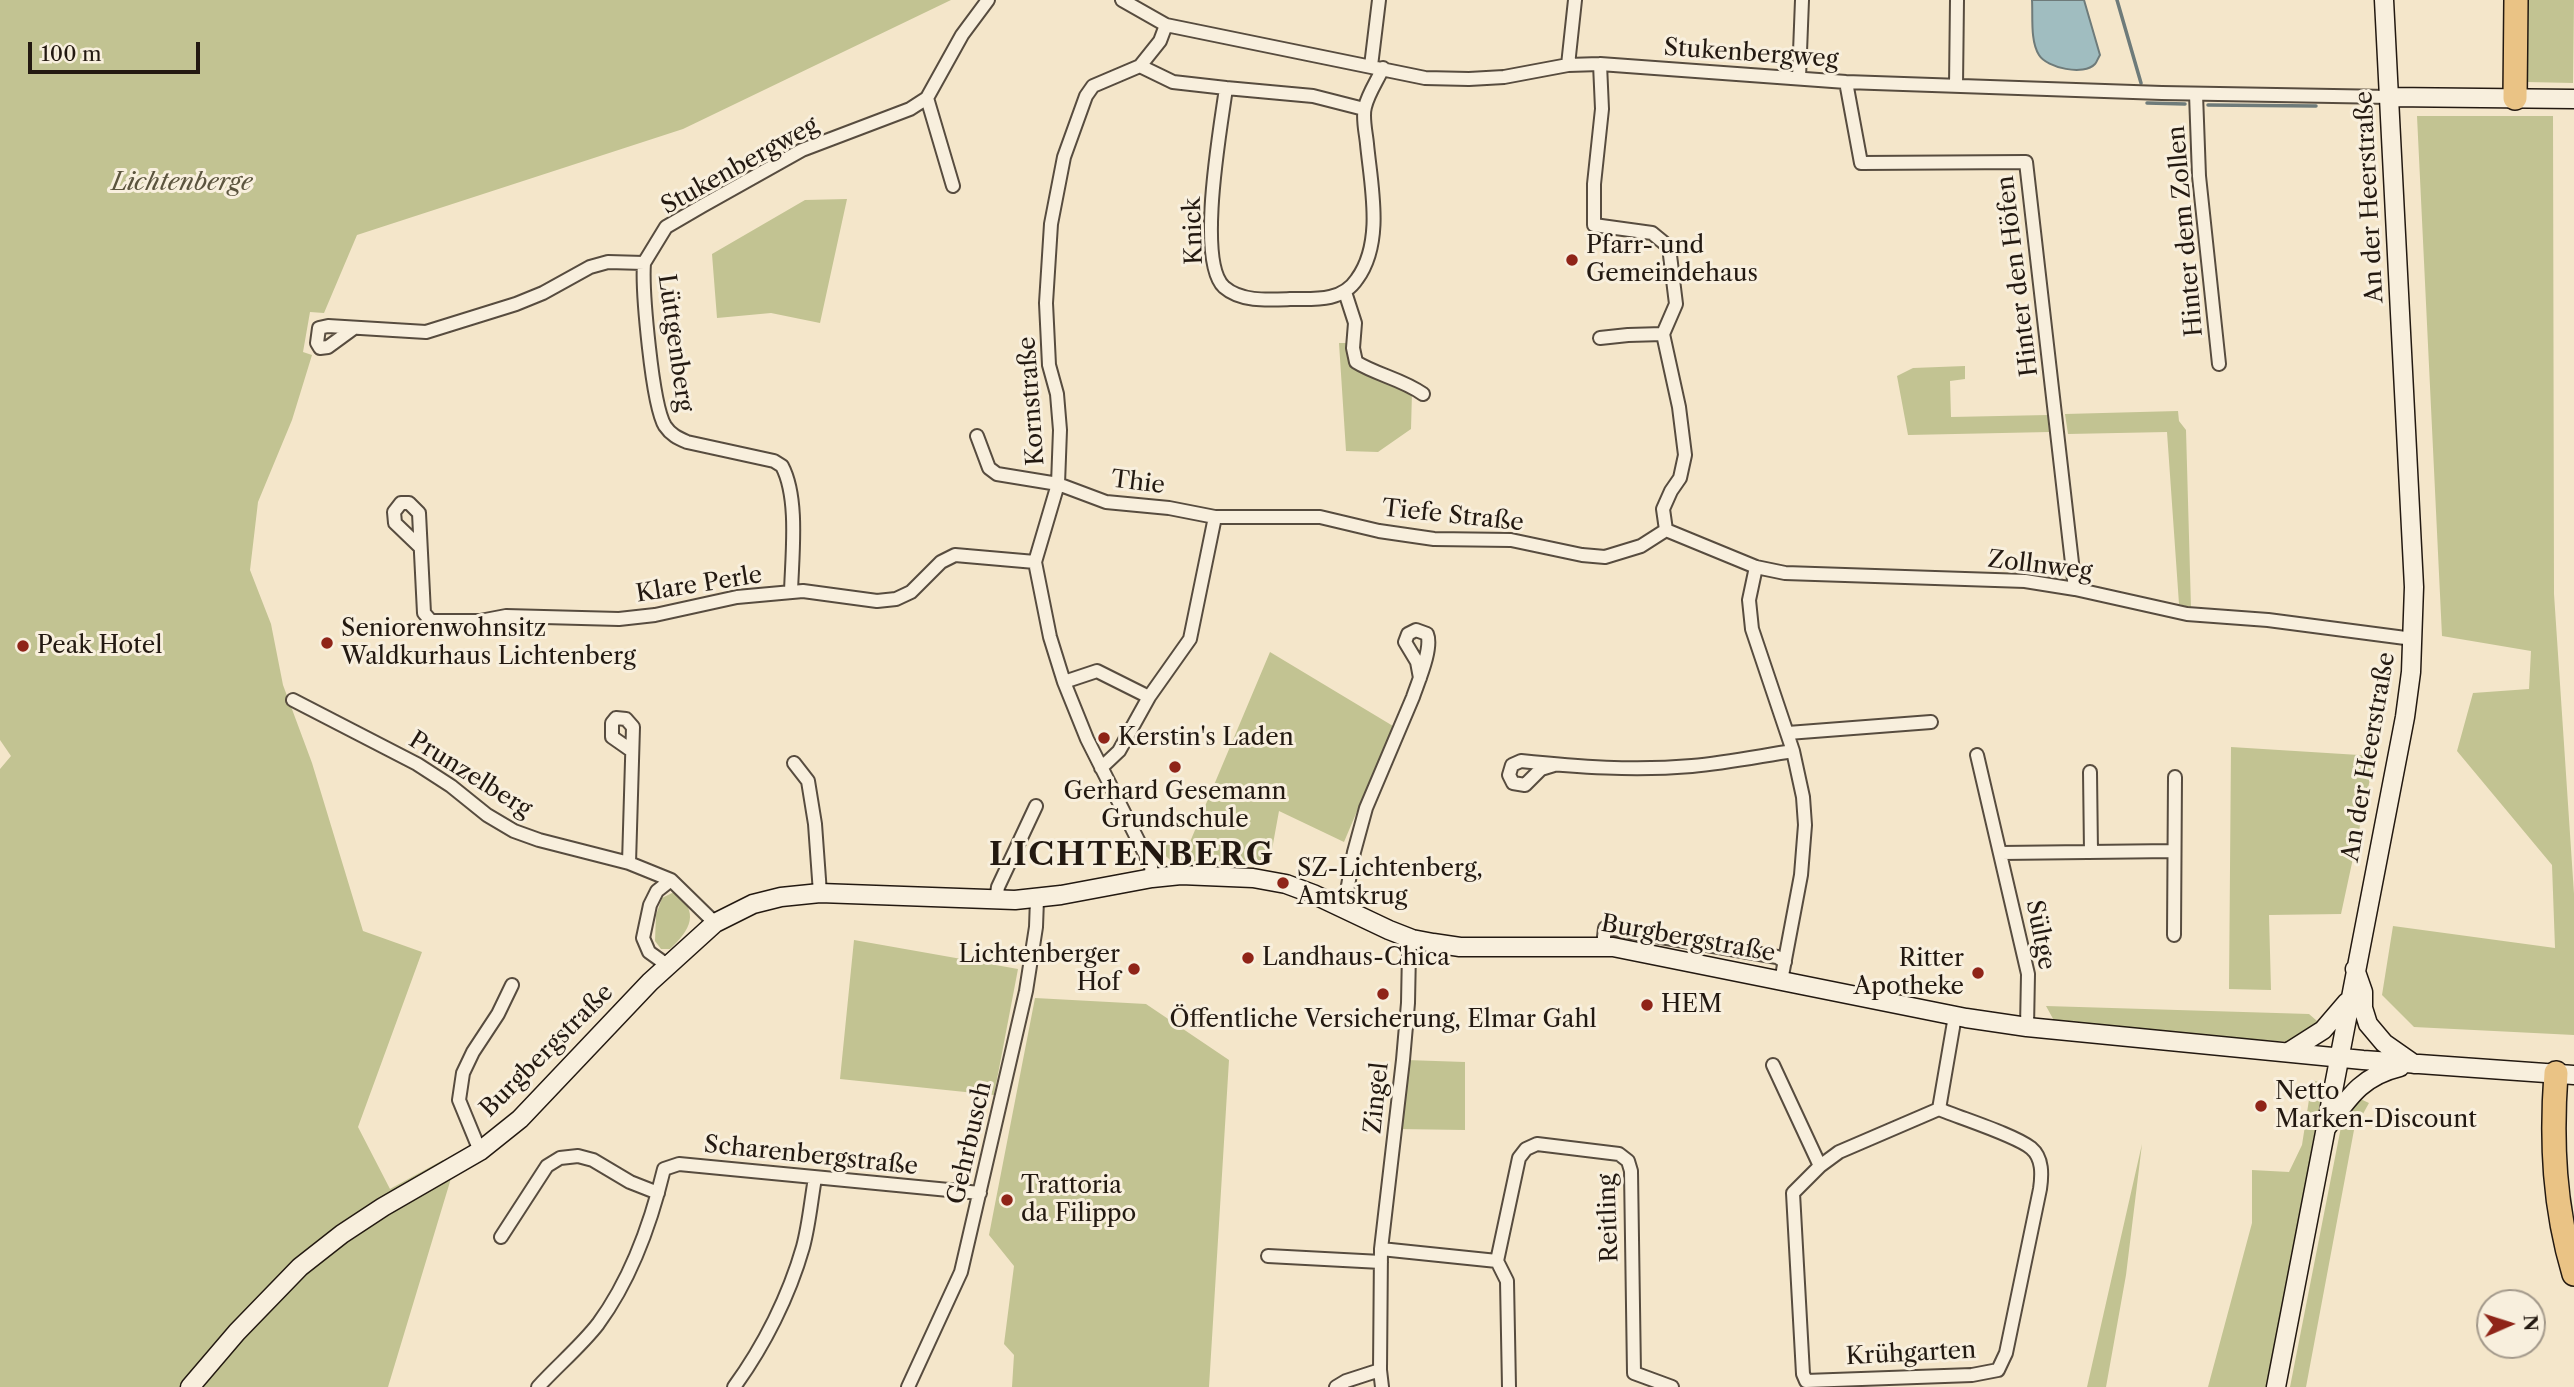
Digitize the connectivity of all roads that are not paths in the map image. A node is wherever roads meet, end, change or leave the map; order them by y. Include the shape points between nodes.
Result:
1 (988, 0) edge
2 (1122, 0) edge
3 (1379, 0) edge
4 (1575, 0) edge
5 (1802, 0) edge
6 (1957, 0) edge
7 (2384, 0) edge
8 (2516, 0) edge
9 (1166, 25) junction
10 (1600, 64) junction
11 (1568, 65) junction
12 (1140, 66) junction
13 (1377, 67) junction
14 (1799, 78) junction
15 (1846, 82) junction
16 (1956, 86) junction
17 (1226, 88) junction
18 (2196, 94) junction
19 (2390, 97) junction
20 (928, 98) junction
21 (2515, 98) junction
22 (2567, 99) edge
23 (1364, 109) junction
24 (953, 186) dead end
25 (644, 263) junction
26 (1345, 292) junction
27 (354, 328) dead end
28 (1663, 334) junction
29 (1600, 338) dead end
30 (2219, 365) dead end
31 (1423, 394) dead end
32 (977, 436) dead end
33 (1058, 484) junction
34 (1215, 517) junction
35 (1665, 530) junction
36 (420, 547) dead end
37 (1035, 562) junction
38 (1756, 567) junction
39 (2076, 589) junction
40 (791, 592) junction
41 (2413, 639) junction
42 (1420, 678) dead end
43 (1065, 682) junction
44 (1149, 697) junction
45 (293, 700) dead end
46 (1931, 722) dead end
47 (1788, 733) junction
48 (632, 751) dead end
49 (1793, 751) junction
50 (1977, 755) dead end
51 (794, 764) dead end
52 (1554, 765) dead end
53 (1101, 768) junction
54 (2090, 772) dead end
55 (2175, 777) dead end
56 (1036, 806) dead end
57 (2174, 851) junction
58 (2091, 852) junction
59 (2001, 853) junction
60 (629, 863) junction
61 (1152, 878) junction
62 (671, 880) junction
63 (820, 893) junction
64 (1037, 899) junction
65 (996, 900) junction
66 (1344, 908) junction
67 (715, 923) junction
68 (2174, 935) dead end
69 (1412, 939) junction
70 (1603, 946) junction
71 (1785, 962) junction
72 (667, 965) junction
73 (2356, 969) junction
74 (1781, 981) junction
75 (512, 985) dead end
76 (2349, 1000) junction
77 (1955, 1016) junction
78 (2027, 1027) junction
79 (2290, 1051) junction
80 (2338, 1057) junction
81 (2414, 1064) junction
82 (1773, 1065) dead end
83 (2565, 1074) edge
84 (1939, 1109) junction
85 (2325, 1129) junction
86 (480, 1151) junction
87 (1820, 1167) junction
88 (815, 1178) junction
89 (658, 1193) junction
90 (980, 1193) junction
91 (501, 1237) dead end
92 (1268, 1256) dead end
93 (1381, 1256) junction
94 (1497, 1261) junction
95 (2574, 1274) edge
96 (1380, 1370) junction
97 (1972, 1381) edge
98 (190, 1387) edge
99 (538, 1387) edge
100 (734, 1387) edge
101 (908, 1387) edge
102 (1336, 1387) edge
103 (1382, 1387) edge
104 (1509, 1387) edge
105 (1672, 1387) edge
106 (2276, 1387) edge

1 - 20 street via 962,35
2 - 9 street, Stukenbergweg
3 - 13 street
4 - 11 street
5 - 14 street
6 - 16 street
7 - 19 street, An der Heerstraße
8 - 21 highway
9 - 12 street
9 - 13 street, Stukenbergweg
10 - 11 street, Stukenbergweg
10 - 14 street, Stukenbergweg
10 - 28 street via 1602,109 1594,225 1652,233 1669,247 1676,304
11 - 13 street, Stukenbergweg via 1469,79 1425,78
12 - 17 street via 1173,82
12 - 33 street, Kornstraße via 1093,86 1064,157 1051,224 1046,303 1049,365 1060,430
13 - 23 street
14 - 15 street, Stukenbergweg
15 - 16 street, Stukenbergweg
15 - 39 street, Hinter den Höfen via 1861,163 2026,162
16 - 18 street, Stukenbergweg
17 - 23 street via 1286,92
17 - 26 street, Knick via 1213,180 1211,244 1213,267 1222,285 1239,298 1330,298
18 - 19 street, Stukenbergweg
18 - 30 street, Hinter dem Zollen via 2199,176
19 - 21 street
19 - 41 street, An der Heerstraße
20 - 24 street
20 - 25 street, Stukenbergweg via 802,150 702,206 666,227
21 - 22 street
23 - 26 street via 1372,237 1365,265
25 - 27 street via 608,262 590,267 526,300 426,332
25 - 40 street, Lüttgenberg via 645,304 661,416 674,437 782,466 792,525
26 - 31 street via 1355,323 1356,362
28 - 29 street
28 - 35 street via 1685,456 1683,471 1665,503
32 - 33 street, Thie via 993,472
33 - 34 street, Thie via 1106,502
33 - 37 street, Kornstraße
34 - 35 street, Tiefe Straße via 1320,517 1434,539 1510,540 1605,557 1641,546
34 - 44 street via 1190,639
35 - 38 street, Zollnweg
36 - 40 street, Klare Perle via 424,613 431,621 506,616 619,619
37 - 40 street, Klare Perle via 955,555 897,599
37 - 43 street, Kornstraße via 1050,637
38 - 39 street, Zollnweg via 1785,573 2008,579
38 - 47 street via 1749,600 1752,629
39 - 41 street, Zollnweg via 2187,614
41 - 73 street, An der Heerstraße via 2405,717
42 - 66 street via 1366,808
43 - 44 street via 1097,671
43 - 53 street, Kornstraße
44 - 53 street via 1119,751
45 - 60 street, Prunzelberg via 417,764 514,831
46 - 47 street
47 - 49 street
48 - 60 street
49 - 52 street via 1695,766 1616,769
49 - 71 street via 1805,825
50 - 59 street, Sültge
51 - 63 street via 808,781
53 - 61 street, Kornstraße via 1147,858
54 - 58 street
55 - 57 street
56 - 65 street
57 - 58 street
57 - 68 street
58 - 59 street
59 - 78 street, Sültge via 2028,974
60 - 62 street, Prunzelberg
61 - 64 street, Burgbergstraße
61 - 66 street, Burgbergstraße via 1202,875 1272,881
62 - 67 street, Prunzelberg
62 - 72 street via 657,891 650,905 643,938 649,951
63 - 65 street, Burgbergstraße
63 - 67 street, Burgbergstraße via 753,904
64 - 65 street, Burgbergstraße
64 - 90 street, Gehrbusch via 1026,991
66 - 69 street, Burgbergstraße
67 - 72 street, Burgbergstraße
69 - 70 street, Burgbergstraße via 1460,947
69 - 93 street, Zingel
70 - 71 street via 1605,928 1609,928
70 - 74 street, Burgbergstraße
71 - 74 street
72 - 86 street, Burgbergstraße via 527,1112
73 - 76 street, An der Heerstraße
73 - 81 street via 2368,1024 2384,1043
74 - 77 street, Burgbergstraße
75 - 86 street via 463,1073 459,1100
76 - 79 street via 2323,1030
76 - 80 street, An der Heerstraße
77 - 78 street, Burgbergstraße
77 - 84 street
78 - 79 street, Burgbergstraße
79 - 80 street, Burgbergstraße
80 - 81 street, Burgbergstraße
80 - 85 street, An der Heerstraße
81 - 83 street, Burgbergstraße
81 - 85 street via 2385,1070 2363,1083
82 - 87 street
83 - 95 highway via 2553,1139 2555,1187
84 - 87 street, Krühgarten via 1839,1152
84 - 97 street, Krühgarten via 2032,1148 2042,1173 2006,1353 1998,1370
85 - 106 street, An der Heerstraße
86 - 98 street, Burgbergstraße via 383,1207 300,1267
87 - 97 street, Krühgarten via 1793,1193 1806,1381
88 - 89 street, Scharenbergstraße via 679,1164 664,1169
88 - 90 street, Scharenbergstraße
88 - 100 street via 803,1246 785,1299
89 - 91 street via 593,1160 560,1158 548,1166
89 - 99 street via 635,1259 617,1293 597,1325
90 - 101 street, Gehrbusch via 961,1272
92 - 93 street
93 - 94 street
93 - 96 street, Zingel
94 - 104 street, Reitling via 1507,1281
94 - 105 street, Reitling via 1519,1158 1526,1149 1537,1144 1619,1154 1631,1171 1634,1373
96 - 102 street
96 - 103 street, Zingel

